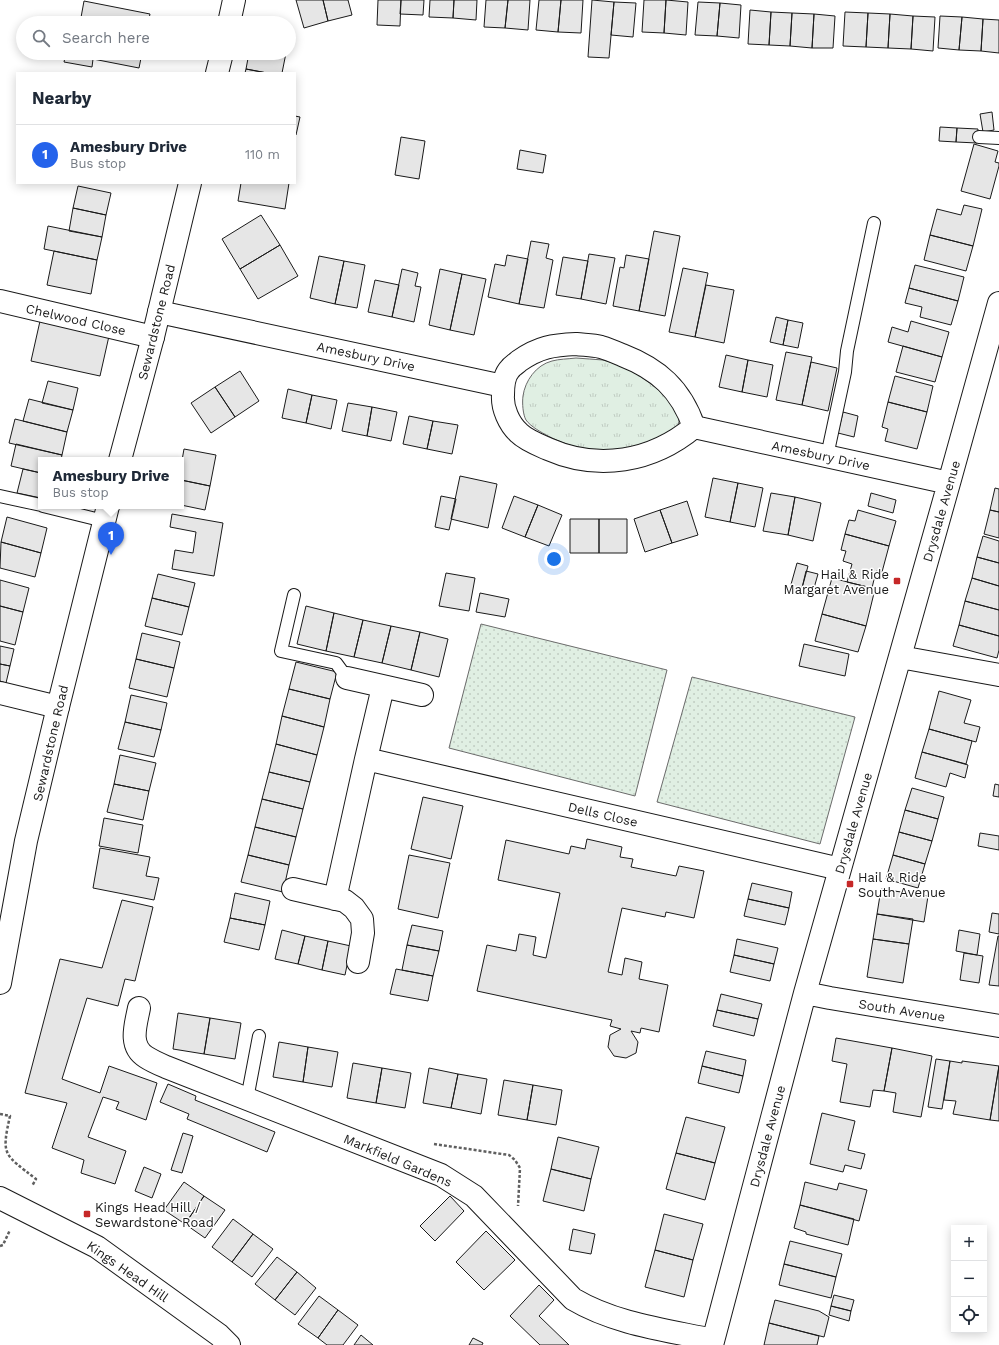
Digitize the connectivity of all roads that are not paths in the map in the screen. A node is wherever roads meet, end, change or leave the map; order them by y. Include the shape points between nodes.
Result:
1 (234, 0) edge
2 (231, 16) edge
3 (220, 60) edge
4 (217, 72) edge
5 (979, 137) dead end
6 (999, 138) edge
7 (190, 184) edge
8 (874, 223) dead end
9 (0, 301) edge
10 (999, 303) edge
11 (159, 312) junction
12 (996, 324) edge
13 (152, 337) junction
14 (503, 386) junction
15 (694, 427) junction
16 (826, 456) junction
17 (121, 457) edge
18 (949, 483) junction
19 (0, 496) edge
20 (38, 505) edge
21 (69, 509) edge
22 (106, 513) edge
23 (294, 595) dead end
24 (900, 657) junction
25 (999, 675) edge
26 (347, 678) joint
27 (383, 687) junction
28 (0, 694) edge
29 (422, 696) dead end
30 (58, 707) junction
31 (366, 760) junction
32 (840, 870) junction
33 (293, 889) dead end
34 (335, 899) junction
35 (358, 962) dead end
36 (0, 983) edge
37 (805, 993) junction
38 (139, 1008) dead end
39 (999, 1026) edge
40 (259, 1036) dead end
41 (247, 1099) junction
42 (0, 1198) edge
43 (712, 1343) edge
44 (229, 1345) edge

1 - 2 street
3 - 4 street
5 - 6 lane
7 - 11 street, Sewardstone Road
8 - 16 lane
9 - 13 street, Chelwood Close
10 - 12 street, Drysdale Avenue
11 - 13 street, Sewardstone Road
11 - 14 street, Amesbury Drive
12 - 18 street, Drysdale Avenue
13 - 17 street, Sewardstone Road
14 - 15 street via 502,401 508,418 519,433 536,444 562,455 589,460 621,460 665,447
14 - 15 street via 509,369 537,350 555,345 576,344 602,347 648,367 665,380 685,406
15 - 16 street, Amesbury Drive
16 - 18 street, Amesbury Drive
18 - 24 street, Drysdale Avenue
19 - 20 lane
21 - 22 lane
22 - 30 street, Sewardstone Road
23 - 26 lane via 281,651 336,664
24 - 25 street
24 - 32 street, Drysdale Avenue
26 - 27 street
27 - 29 street
27 - 31 street
28 - 30 street
30 - 36 street, Sewardstone Road via 26,841
31 - 32 street, Dells Close
31 - 34 street
32 - 37 street, Drysdale Avenue
33 - 34 street
34 - 35 street via 354,908 362,920 363,934
37 - 39 street, South Avenue
37 - 43 street, Drysdale Avenue
38 - 41 street, Markfield Gardens via 134,1033 137,1048 144,1057
40 - 41 lane
41 - 43 street, Markfield Gardens via 441,1175 474,1196 573,1299 581,1304 634,1323
42 - 44 street, Kings Head Hill via 97,1247 219,1335

